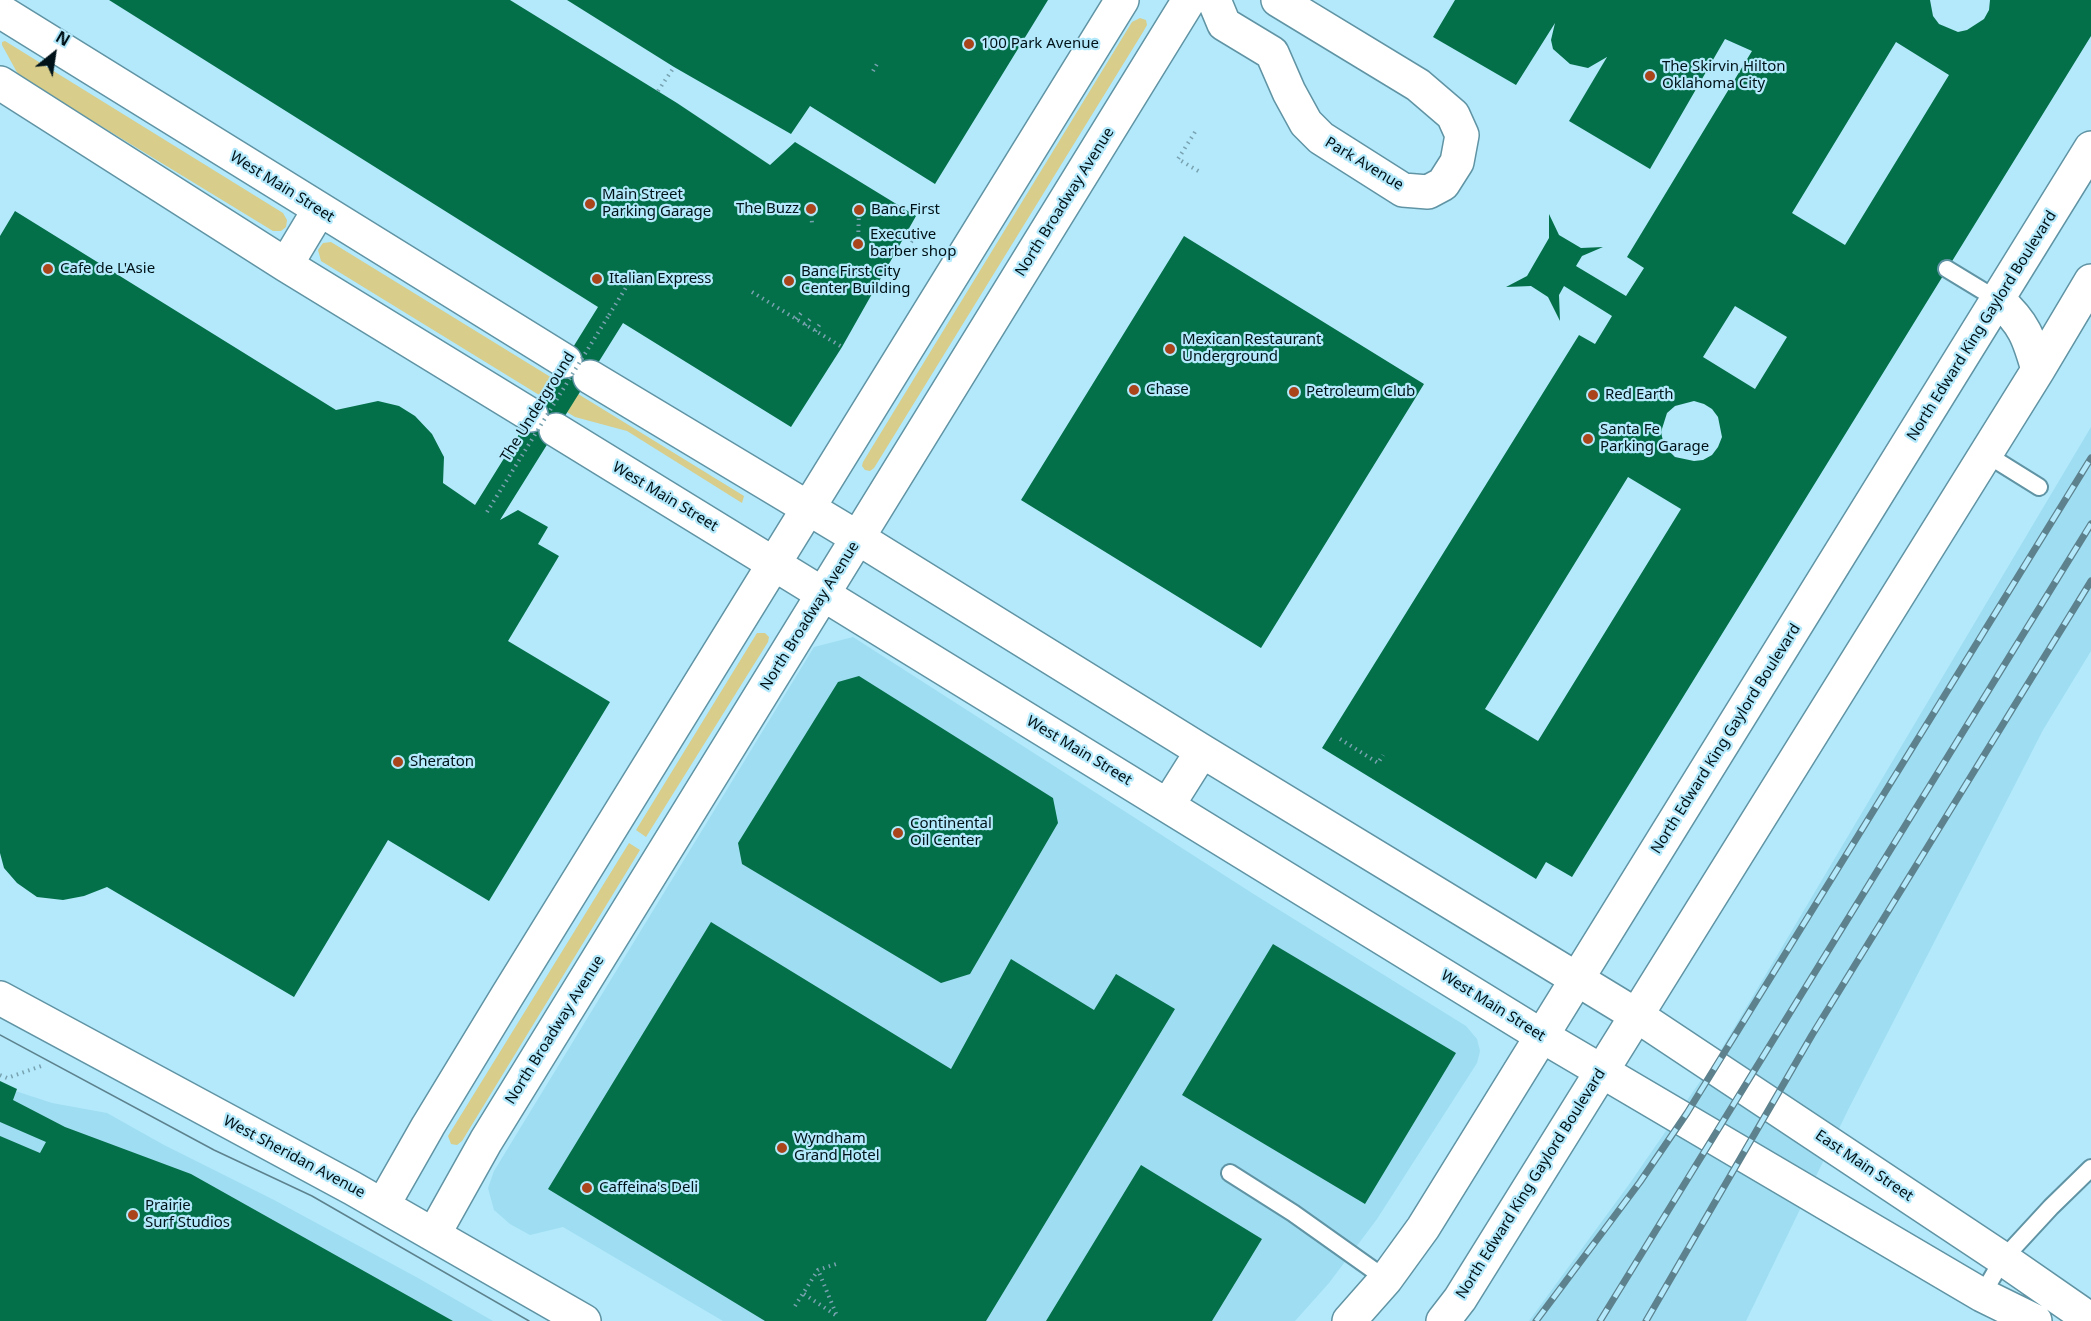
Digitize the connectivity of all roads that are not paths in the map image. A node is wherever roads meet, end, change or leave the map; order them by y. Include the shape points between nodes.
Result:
1 (1122, 0) edge
2 (1189, 0) edge
3 (1214, 0) edge
4 (1278, 0) edge
5 (0, 12) edge
6 (0, 83) edge
7 (2091, 148) edge
8 (319, 210) junction
9 (286, 265) junction
10 (1947, 269) dead end
11 (2091, 281) edge
12 (1998, 300) junction
13 (2038, 370) junction
14 (1986, 454) junction
15 (2039, 487) dead end
16 (808, 508) junction
17 (858, 538) junction
18 (774, 563) junction
19 (824, 594) junction
20 (1202, 751) junction
21 (1168, 805) junction
22 (1577, 979) junction
23 (0, 998) edge
24 (1636, 1015) junction
25 (1542, 1036) junction
26 (1603, 1071) junction
27 (2091, 1168) edge
28 (1230, 1173) dead end
29 (383, 1205) junction
30 (434, 1234) junction
31 (2003, 1259) junction
32 (1386, 1279) junction
33 (1982, 1295) junction
34 (2091, 1320) edge
35 (584, 1321) edge
36 (1349, 1321) edge
37 (1443, 1321) edge
38 (2036, 1321) edge

1 - 16 main road
2 - 17 main road, North Broadway Avenue
3 - 4 main road, Park Avenue via 1224,24 1272,52 1306,123 1321,138 1403,190 1428,192 1443,184 1457,162 1462,135 1453,115 1418,85
5 - 8 main road, West Main Street
6 - 9 main road, West Main Street
7 - 12 main road, North Edward King Gaylord Boulevard
8 - 9 main road
8 - 16 main road, West Main Street
9 - 18 main road, West Main Street
10 - 12 lane
11 - 13 main road, North Edward King Gaylord Boulevard
12 - 13 main road via 2028,335
12 - 22 main road, North Edward King Gaylord Boulevard
13 - 14 main road, North Edward King Gaylord Boulevard
14 - 15 lane
14 - 24 main road, North Edward King Gaylord Boulevard
16 - 17 main road, West Main Street
16 - 18 main road
17 - 19 main road, North Broadway Avenue
17 - 20 main road, West Main Street
18 - 19 main road, West Main Street
18 - 29 main road
19 - 21 main road, West Main Street
19 - 30 main road, North Broadway Avenue via 486,1141
20 - 21 main road
20 - 22 main road, West Main Street
21 - 25 main road, West Main Street
22 - 24 main road, West Main Street
22 - 25 main road, North Edward King Gaylord Boulevard
23 - 29 main road, West Sheridan Avenue
24 - 26 main road, North Edward King Gaylord Boulevard
24 - 31 main road, East Main Street
25 - 26 main road, West Main Street
25 - 32 main road, North Edward King Gaylord Boulevard via 1423,1228
26 - 33 main road
26 - 37 main road, North Edward King Gaylord Boulevard
27 - 31 lane
28 - 32 lane
29 - 30 main road, West Sheridan Avenue
30 - 35 main road, West Sheridan Avenue
31 - 33 lane
31 - 34 main road, East Main Street
32 - 36 main road, North Edward King Gaylord Boulevard
33 - 38 main road

